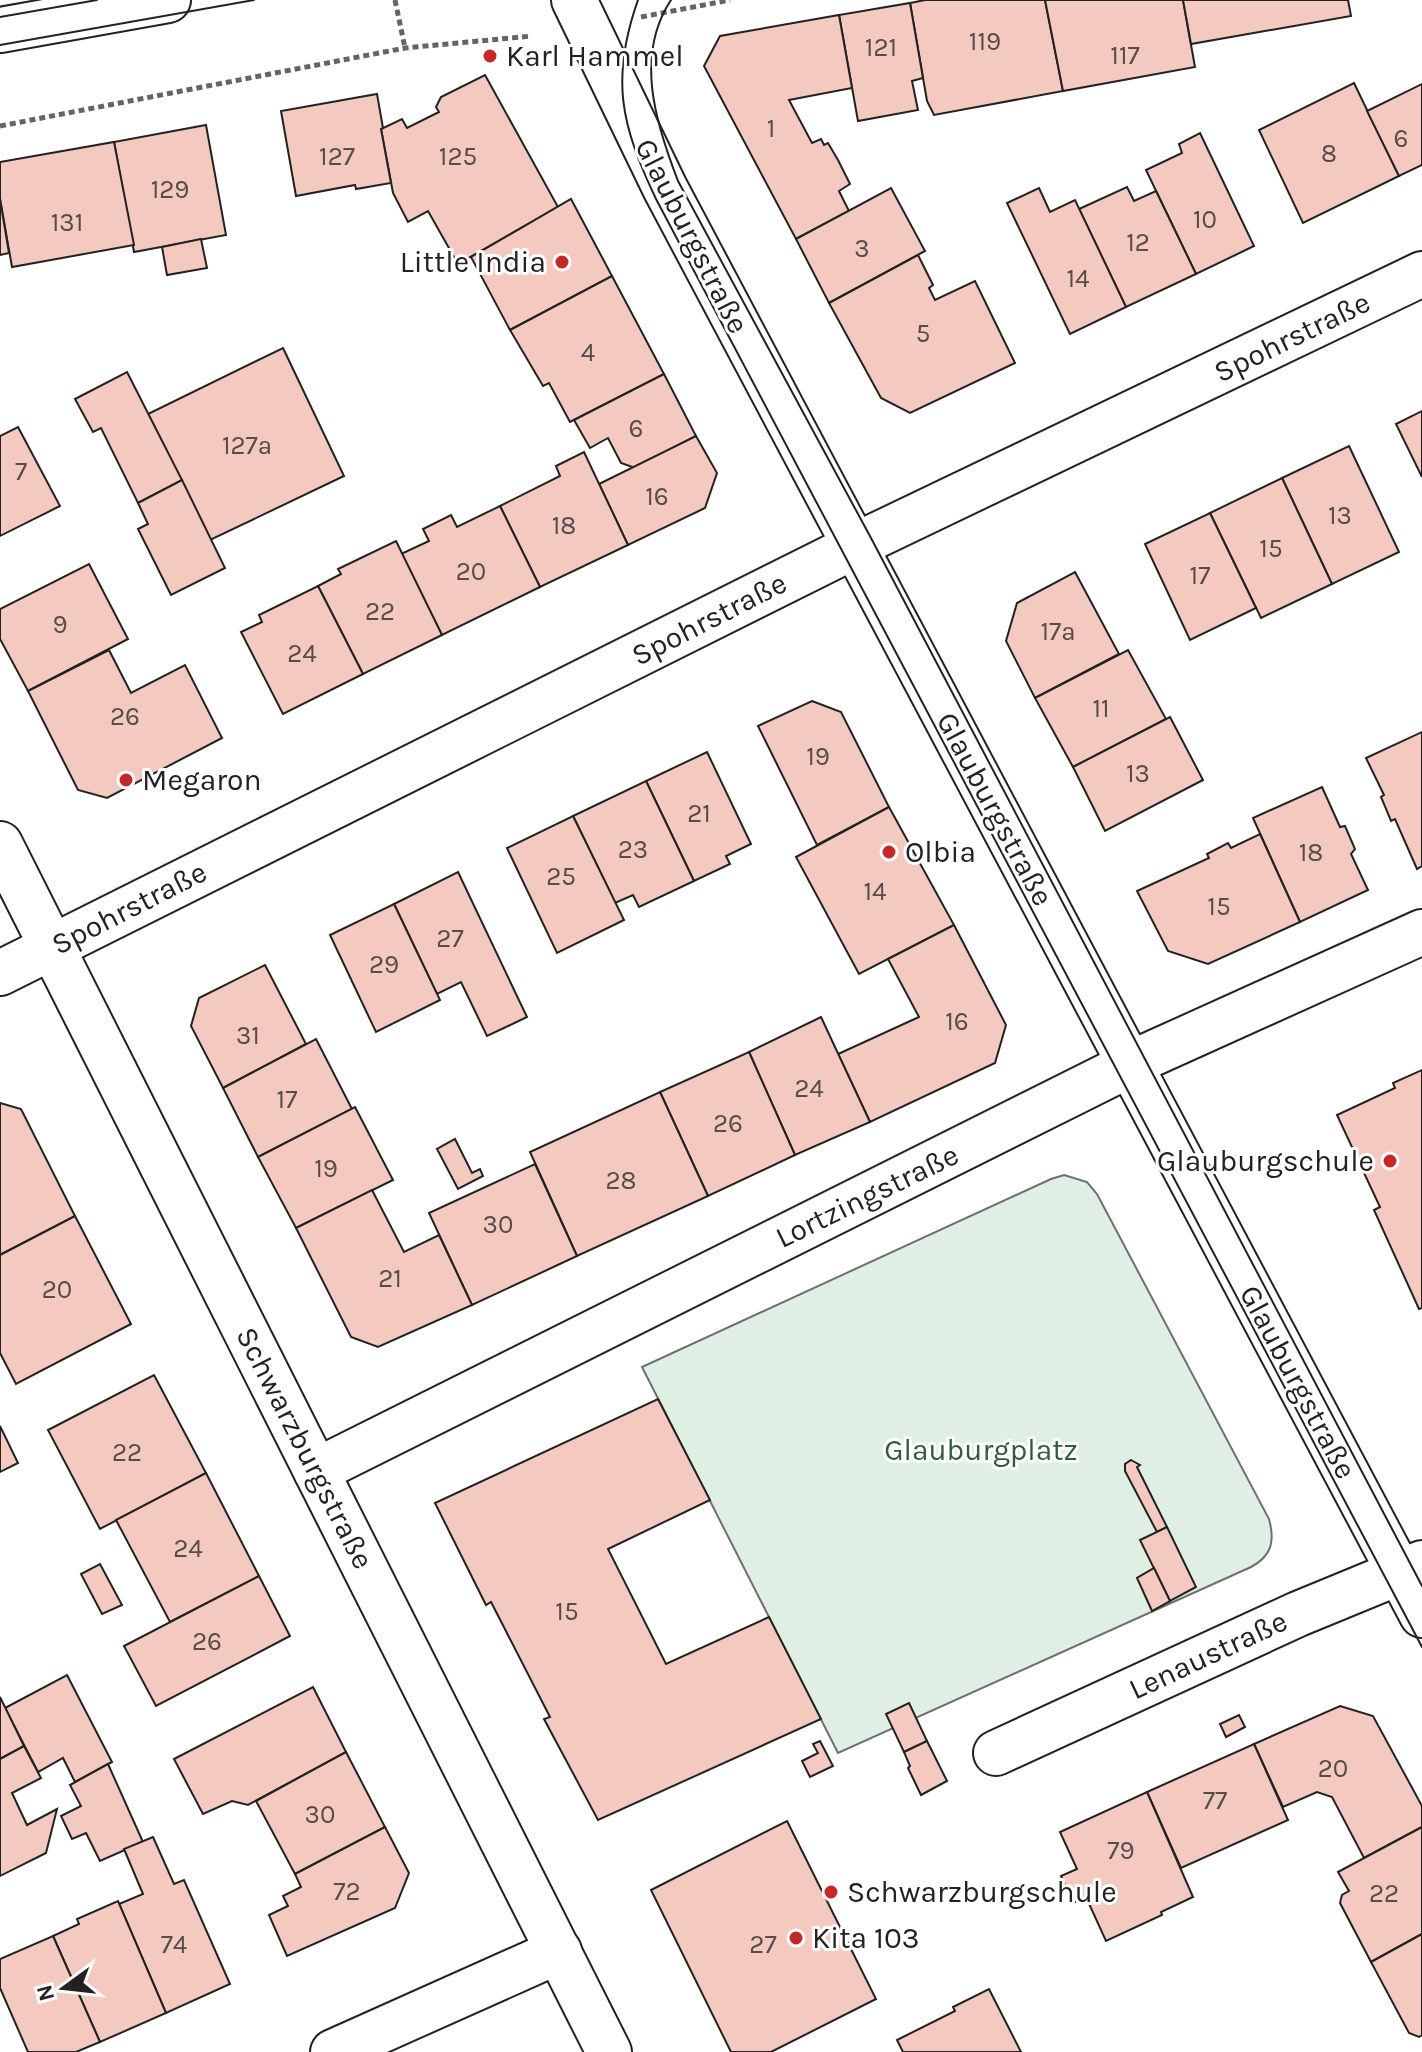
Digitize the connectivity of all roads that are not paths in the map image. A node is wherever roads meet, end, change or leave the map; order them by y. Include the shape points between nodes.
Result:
1 (168, 0) edge
2 (574, 0) edge
3 (0, 30) edge
4 (1422, 274) edge
5 (856, 545) junction
6 (0, 844) edge
7 (1422, 932) edge
8 (53, 946) junction
9 (0, 973) edge
10 (1131, 1064) junction
11 (316, 1471) junction
12 (1410, 1568) edge
13 (1422, 1615) edge
14 (996, 1753) dead end
15 (559, 1951) junction
16 (333, 2052) edge
17 (609, 2052) edge

1 - 3 street
2 - 5 street, Glauburgstraße via 665,188
4 - 5 street, Spohrstraße
5 - 8 street, Spohrstraße
5 - 10 street, Glauburgstraße
6 - 8 street, Schwarzburgstraße
7 - 10 street, Lortzingstraße
8 - 9 street, Spohrstraße
8 - 11 street, Schwarzburgstraße
10 - 11 street, Lortzingstraße
10 - 12 street, Glauburgstraße
11 - 15 street, Schwarzburgstraße
12 - 13 street, Glauburgstraße
12 - 14 street, Lenaustraße
15 - 16 street
15 - 17 street, Schwarzburgstraße

